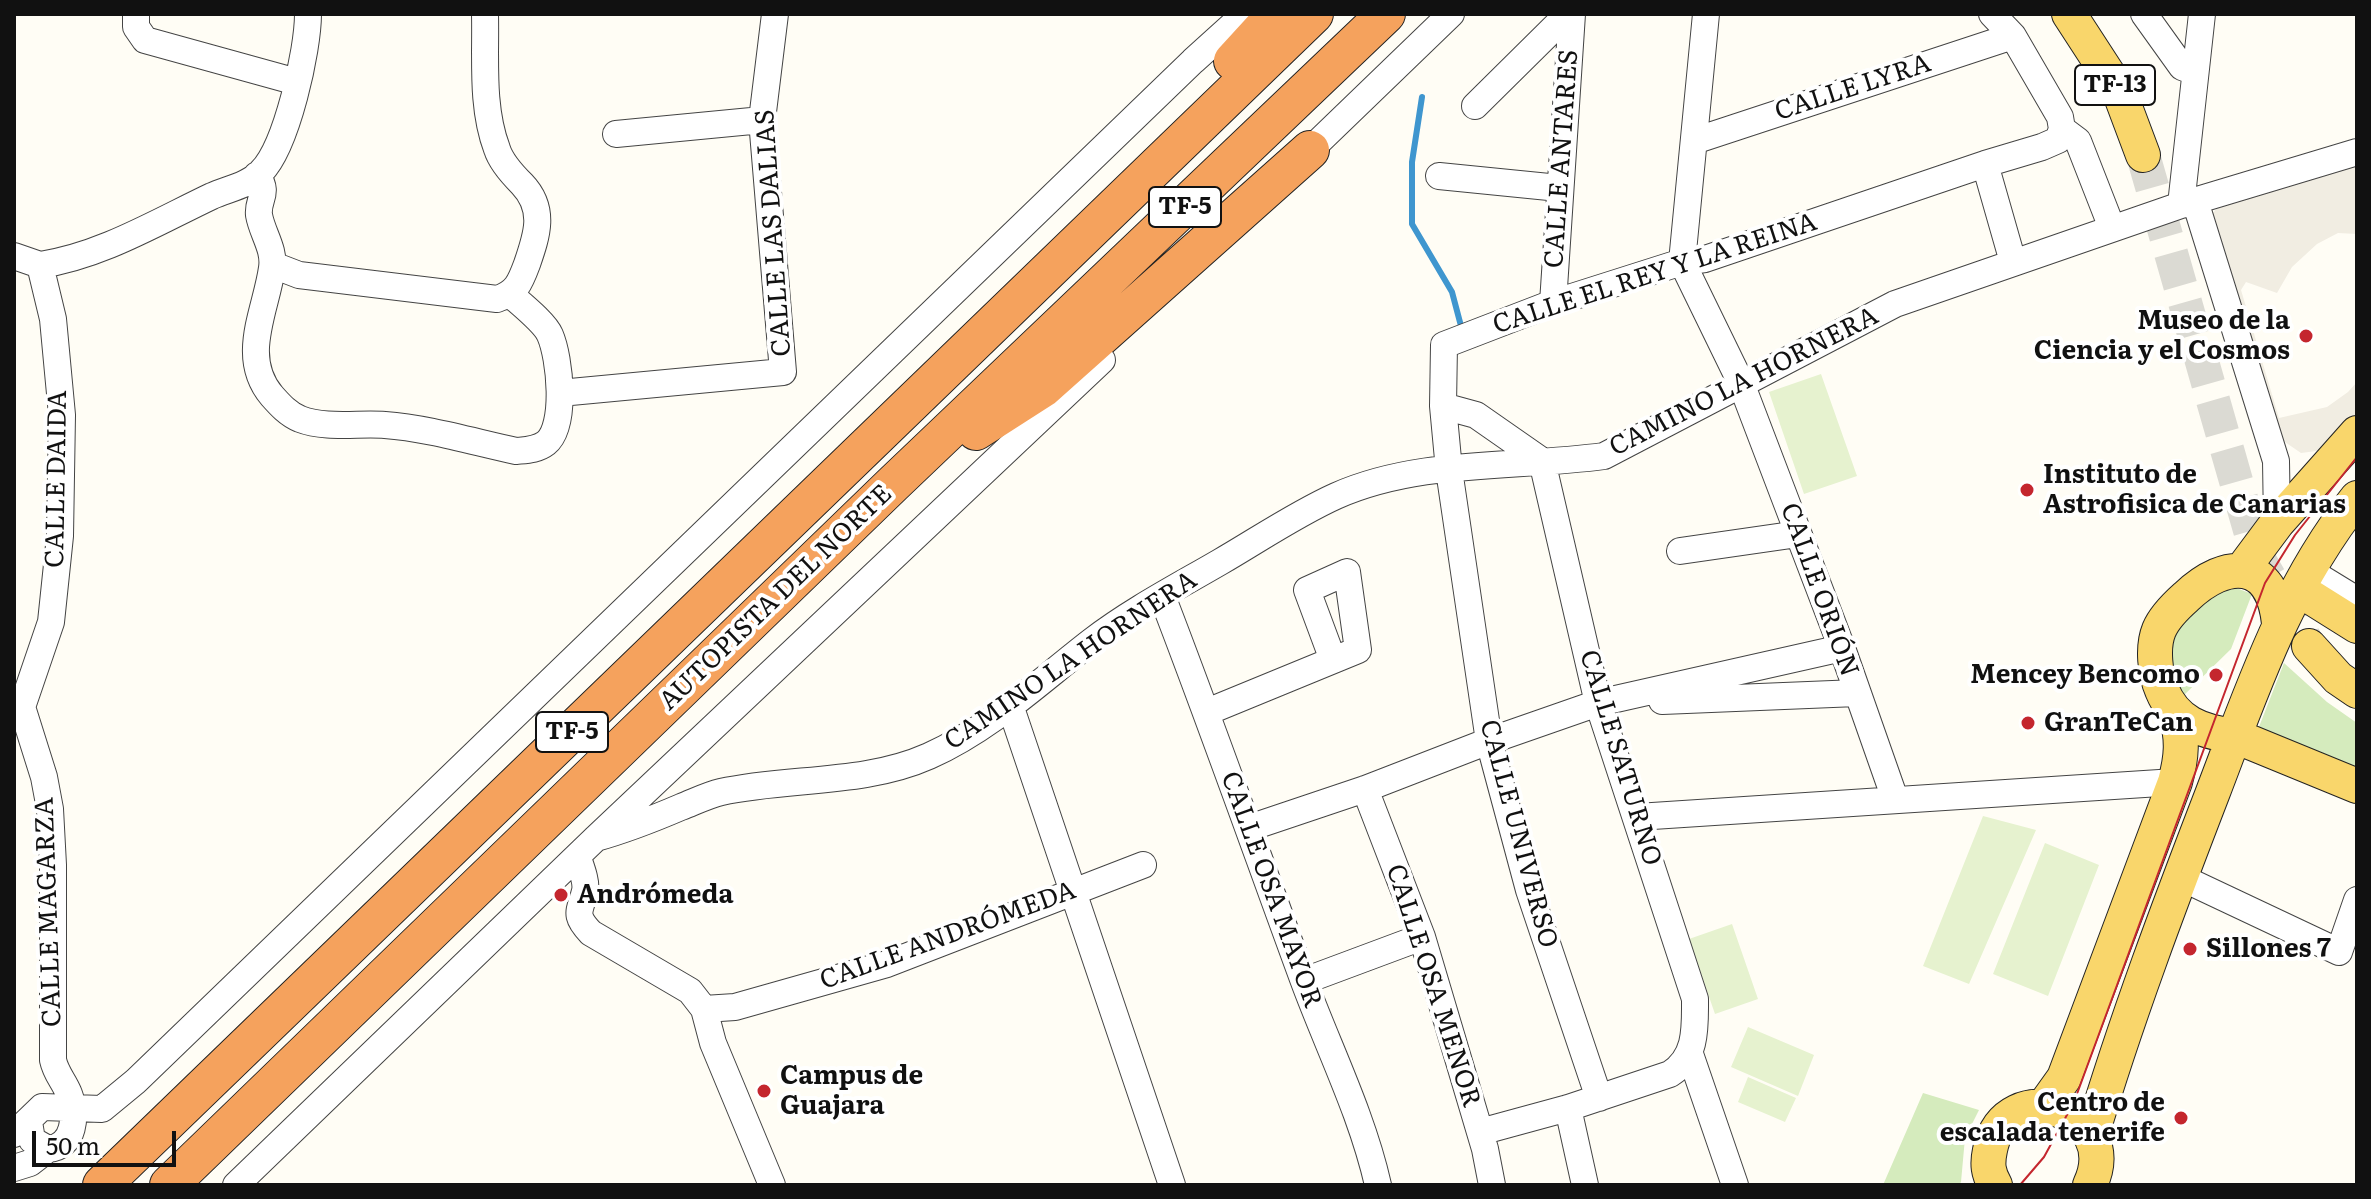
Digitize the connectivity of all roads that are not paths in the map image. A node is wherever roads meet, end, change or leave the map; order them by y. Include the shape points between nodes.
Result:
1 (136, 14) edge
2 (308, 14) edge
3 (485, 14) edge
4 (775, 14) edge
5 (1245, 14) edge
6 (1276, 14) edge
7 (1314, 14) edge
8 (1386, 14) edge
9 (1451, 14) edge
10 (1570, 14) edge
11 (1706, 14) edge
12 (1992, 14) edge
13 (2144, 14) edge
14 (2202, 14) edge
15 (2070, 16) edge
16 (2013, 36) junction
17 (2195, 72) junction
18 (297, 82) junction
19 (1475, 106) dead end
20 (762, 120) junction
21 (2062, 129) junction
22 (616, 134) dead end
23 (1694, 141) junction
24 (1310, 150) junction
25 (2357, 152) edge
26 (2143, 155) tunnel mouth
27 (1985, 164) junction
28 (257, 175) junction
29 (1439, 176) dead end
30 (1559, 188) junction
31 (224, 191) junction
32 (2188, 203) junction
33 (259, 213) junction
34 (2112, 228) junction
35 (14, 256) edge
36 (1682, 262) junction
37 (2013, 262) junction
38 (40, 265) junction
39 (273, 265) junction
40 (511, 295) junction
41 (1553, 303) junction
42 (1015, 304) junction
43 (1741, 383) junction
44 (560, 393) junction
45 (1443, 406) junction
46 (2357, 433) edge
47 (1542, 461) junction
48 (1449, 470) junction
49 (893, 484) junction
50 (2357, 498) edge
51 (2277, 523) junction
52 (1798, 534) junction
53 (1680, 551) dead end
54 (2242, 570) junction
55 (2303, 580) junction
56 (1162, 596) junction
57 (2357, 600) edge
58 (2279, 623) junction
59 (2357, 626) edge
60 (2309, 646) tunnel mouth
61 (1842, 648) junction
62 (1333, 660) dead end
63 (2357, 691) edge
64 (1857, 693) junction
65 (1598, 703) junction
66 (18, 704) edge
67 (1011, 708) junction
68 (1207, 712) junction
69 (2176, 715) junction
70 (2235, 736) junction
71 (1489, 741) junction
72 (2175, 782) junction
73 (2357, 786) edge
74 (1365, 789) junction
75 (1895, 799) junction
76 (1637, 817) junction
77 (1249, 828) junction
78 (596, 838) junction
79 (578, 858) junction
80 (1143, 865) dead end
81 (2180, 877) junction
82 (1072, 892) junction
83 (2357, 900) edge
84 (1422, 937) junction
85 (1304, 981) junction
86 (704, 1009) junction
87 (1690, 1054) junction
88 (56, 1072) junction
89 (1599, 1098) junction
90 (2044, 1106) junction
91 (1568, 1108) junction
92 (72, 1110) junction
93 (28, 1121) edge
94 (1480, 1132) junction
95 (2091, 1137) junction
96 (48, 1149) junction
97 (14, 1168) edge
98 (116, 1172) edge
99 (1990, 1182) edge
100 (2093, 1184) edge
101 (82, 1185) edge
102 (169, 1185) edge
103 (236, 1185) edge
104 (772, 1185) edge
105 (1172, 1185) edge
106 (1378, 1185) edge
107 (1492, 1185) edge
108 (1585, 1185) edge
109 (1735, 1185) edge

1 - 18 street via 136,27 145,40
2 - 18 street
3 - 40 street via 487,107 497,151 527,190 539,218 520,284
4 - 20 street, CALLE LAS DALIAS
5 - 92 street via 136,1081 102,1109
6 - 42 highway
7 - 42 highway, AUTOPISTA DEL NORTE / TF-5
8 - 49 highway, AUTOPISTA DEL NORTE / TF-5
9 - 24 street
10 - 19 street
10 - 30 street, CALLE ANTARES
11 - 23 street
12 - 16 street
13 - 17 street via 2182,67
14 - 17 street
15 - 26 main road, TF-13 via 2119,91
16 - 21 street
16 - 23 street, CALLE LYRA
17 - 32 street
18 - 28 street via 280,140
20 - 22 street
20 - 44 street, CALLE LAS DALIAS via 783,372
21 - 27 street, CALLE EL REY Y LA REINA via 2058,140
21 - 34 street via 2078,141
23 - 36 street
24 - 49 highway via 1043,388
24 - 78 street via 1276,195
25 - 32 street, CAMINO LA HORNERA
27 - 36 street, CALLE EL REY Y LA REINA via 1705,259
27 - 37 street
28 - 31 street
28 - 33 street via 264,195
29 - 30 street
30 - 41 street, CALLE ANTARES
31 - 33 street via 243,210
31 - 38 street via 124,238
32 - 34 street, CAMINO LA HORNERA
32 - 51 street via 2276,461
33 - 39 street
34 - 37 street, CAMINO LA HORNERA
35 - 38 street
36 - 41 street, CALLE EL REY Y LA REINA
36 - 43 street, CALLE ORIÓN
37 - 43 street, CAMINO LA HORNERA via 1895,304
38 - 66 street, CALLE DAIDA via 53,319 62,415 60,536 51,622
39 - 40 street via 299,275 497,299
39 - 44 street via 255,337 256,360 265,388 300,419 385,425 516,451 547,443 555,432
40 - 44 street via 549,333
41 - 45 street, CALLE EL REY Y LA REINA via 1444,345
42 - 98 highway, AUTOPISTA DEL NORTE / TF-5
43 - 47 street, CAMINO LA HORNERA via 1604,456
43 - 52 street, CALLE ORIÓN
45 - 47 street via 1476,415
45 - 48 street, CALLE EL REY Y LA REINA
46 - 51 main road
47 - 48 street, CAMINO LA HORNERA
47 - 65 street, CALLE SATURNO
48 - 56 street, CAMINO LA HORNERA via 1393,477 1338,496
48 - 71 street, CALLE UNIVERSO
49 - 102 highway, AUTOPISTA DEL NORTE / TF-5
50 - 55 main road via 2333,527
51 - 54 main road
52 - 53 street
52 - 61 street, CALLE ORIÓN
54 - 58 main road via 2273,591
54 - 69 main road via 2200,583 2159,630 2158,680
55 - 57 street
55 - 58 main road
55 - 59 main road
56 - 67 street, CAMINO LA HORNERA via 1094,640
56 - 68 street, CALLE OSA MAYOR
58 - 70 main road
60 - 63 main road
61 - 64 street, CALLE ORIÓN
61 - 65 street
62 - 68 street
64 - 65 street
64 - 75 street, CALLE ORIÓN
65 - 71 street
65 - 76 street, CALLE SATURNO
66 - 88 street, CALLE MAGARZA via 50,809
67 - 78 street, CAMINO LA HORNERA via 965,738 913,762 853,776 719,792
67 - 82 street
68 - 77 street, CALLE OSA MAYOR
69 - 70 main road
69 - 72 main road via 2182,746
70 - 73 main road
70 - 81 main road
71 - 74 street
71 - 89 street, CALLE UNIVERSO via 1529,890
72 - 75 street
72 - 90 main road via 2064,1078
74 - 77 street
74 - 84 street, CALLE OSA MENOR
75 - 76 street
76 - 87 street, CALLE SATURNO via 1695,999
77 - 85 street, CALLE OSA MAYOR
78 - 79 street
79 - 86 street via 586,888 579,905 581,923 690,991
79 - 103 street
80 - 82 street, CALLE ANDRÓMEDA
81 - 83 street via 2339,952
81 - 95 main road
82 - 86 street, CALLE ANDRÓMEDA via 887,964 735,1007
82 - 105 street
84 - 85 street
84 - 94 street, CALLE OSA MENOR
85 - 106 street, CALLE OSA MAYOR via 1370,1150
86 - 104 street
87 - 89 street via 1670,1074
87 - 109 street
88 - 92 street, CALLE MAGARZA
88 - 93 street, CALLE MAGARZA via 49,1096
89 - 91 street
90 - 95 main road via 2077,1118
90 - 99 main road via 2020,1110 2003,1121 1992,1138
91 - 94 street
91 - 108 street
92 - 93 street
92 - 96 street via 67,1141
93 - 96 street via 32,1140
94 - 107 street, CALLE OSA MENOR
95 - 100 main road via 2096,1152
96 - 97 street
98 - 101 highway, AUTOPISTA DEL NORTE

